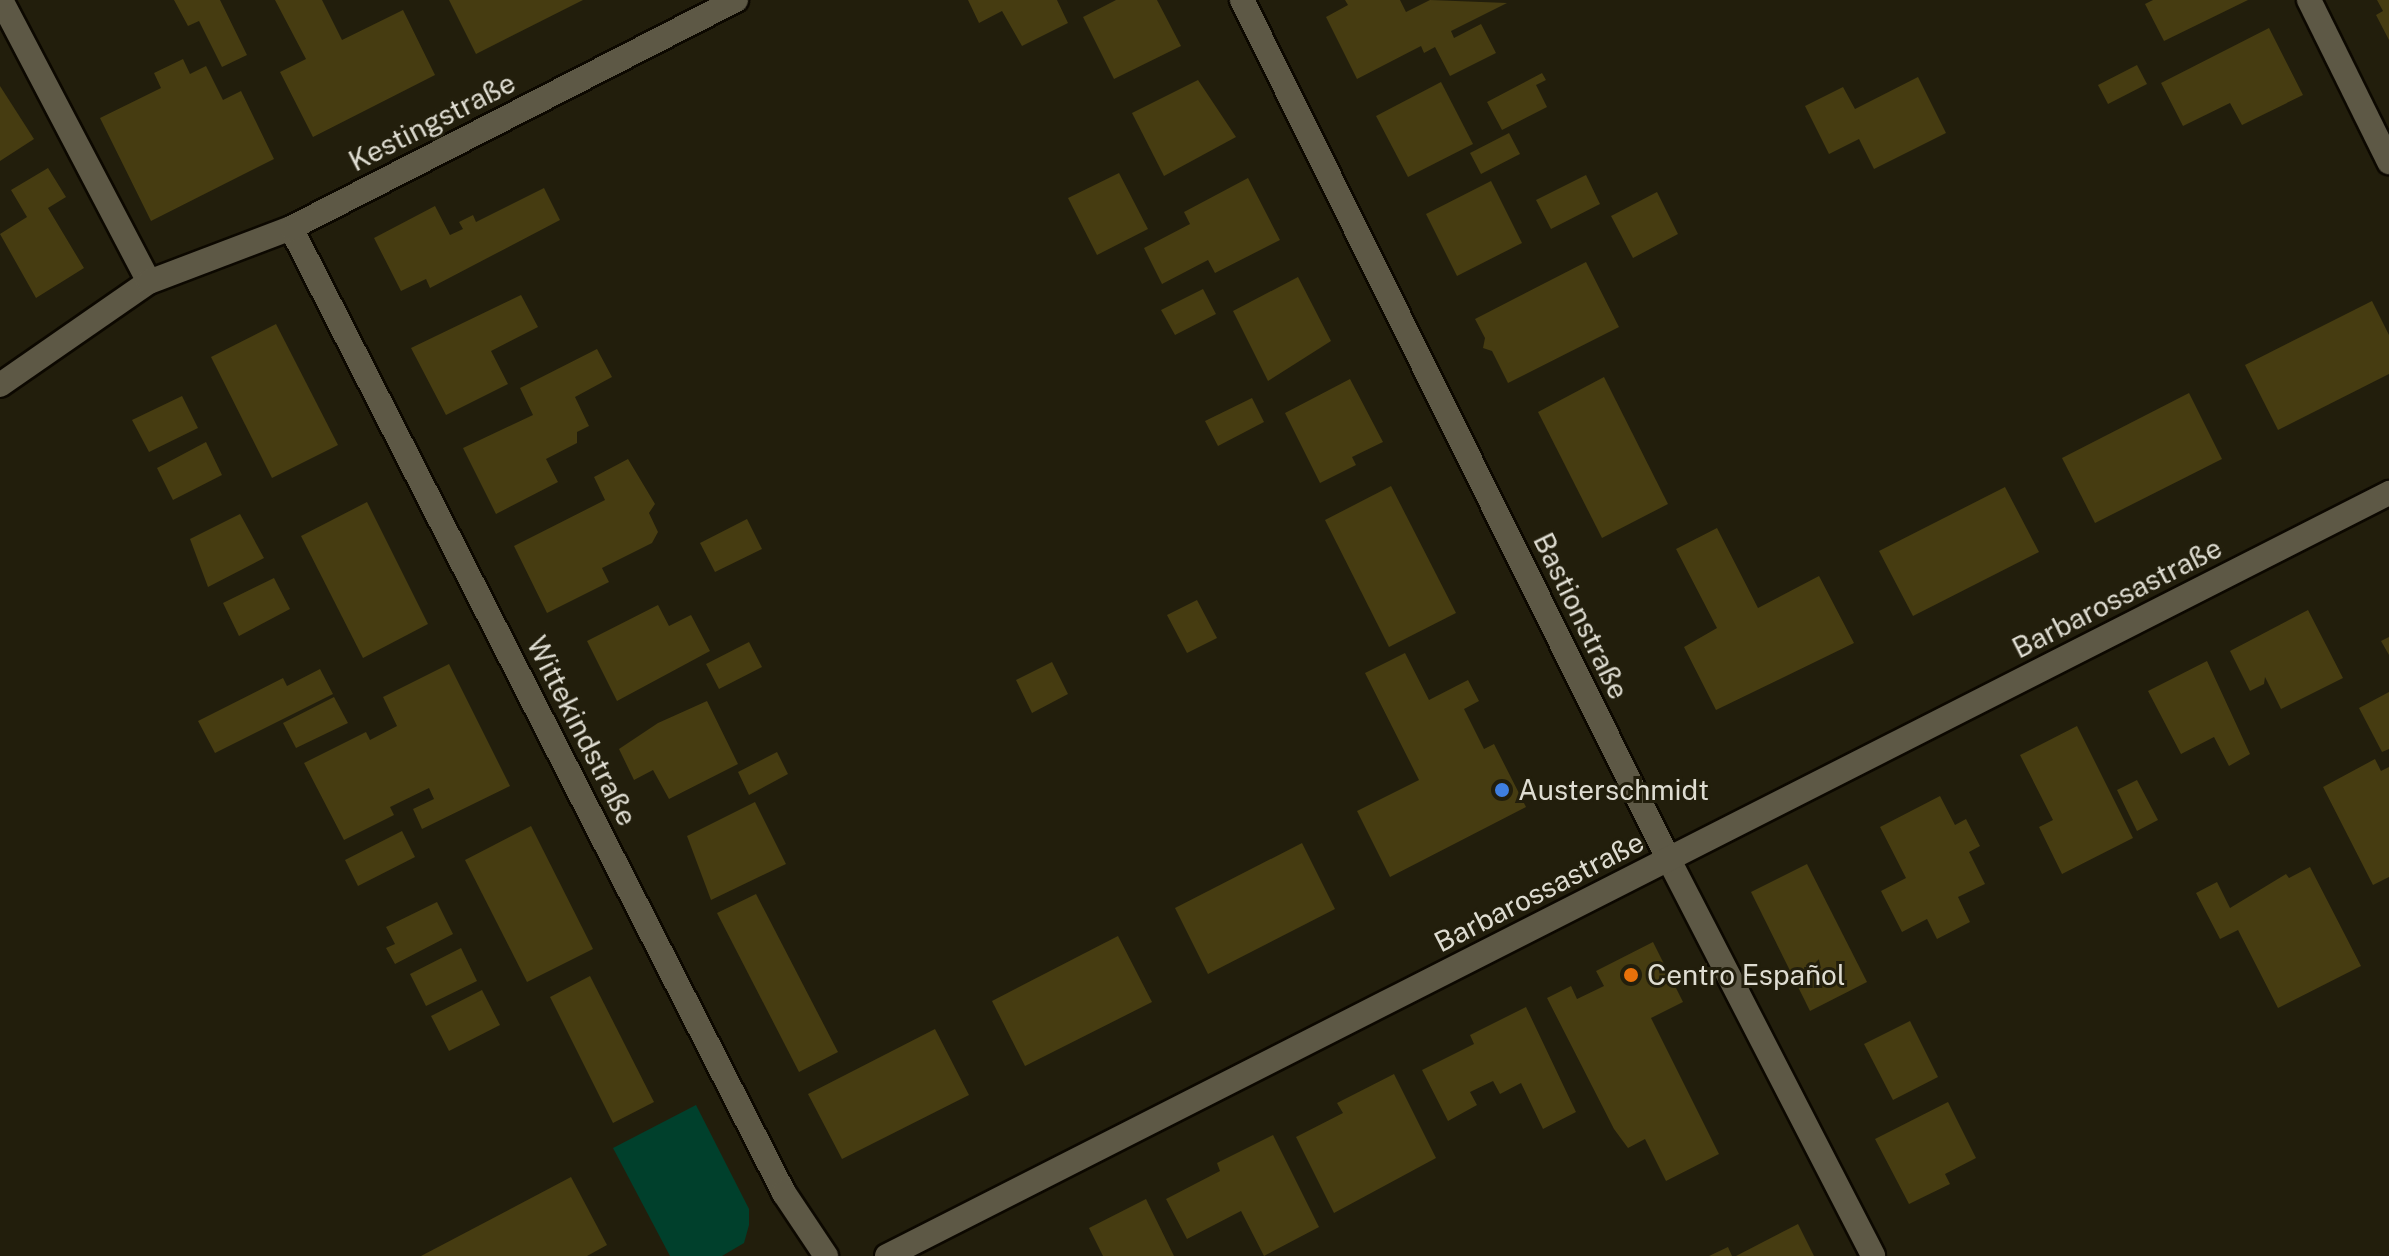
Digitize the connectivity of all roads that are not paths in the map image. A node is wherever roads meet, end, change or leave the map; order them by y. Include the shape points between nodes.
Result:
1 (1, 0) edge
2 (736, 0) edge
3 (1242, 0) edge
4 (2309, 0) edge
5 (2389, 162) edge
6 (291, 228) junction
7 (149, 282) junction
8 (0, 385) edge
9 (2389, 493) edge
10 (1669, 860) junction
11 (826, 1256) edge
12 (887, 1256) edge
13 (1873, 1256) edge

1 - 7 street
2 - 6 street, Kestingstraße
3 - 10 street, Bastionstraße
4 - 5 street
6 - 7 street, Kestingstraße
6 - 11 street, Wittekindstraße via 784,1193
7 - 8 street, Kestingstraße
9 - 10 street, Barbarossastraße
10 - 12 street, Barbarossastraße
10 - 13 street, Bastionstraße

